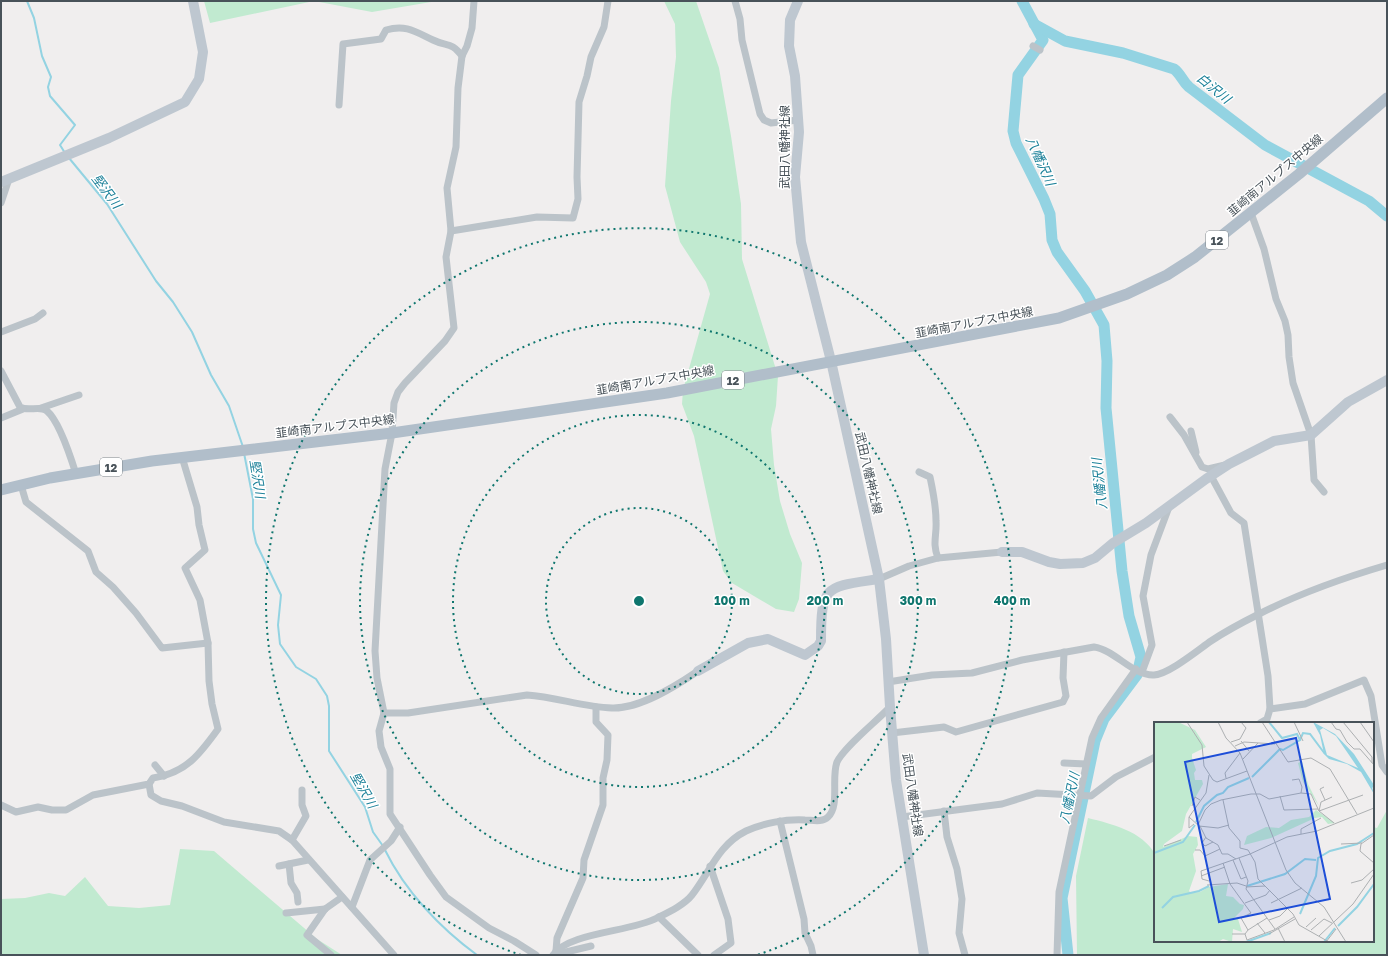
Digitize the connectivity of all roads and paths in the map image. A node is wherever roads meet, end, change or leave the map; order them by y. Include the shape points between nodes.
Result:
1 (193, 1) edge
2 (474, 1) edge
3 (608, 1) edge
4 (735, 1) edge
5 (798, 1) edge
6 (1033, 46) dead end
7 (1040, 50) dead end
8 (462, 56) junction
9 (1387, 98) edge
10 (339, 105) dead end
11 (798, 120) junction
12 (5, 181) edge
13 (1, 203) edge
14 (1251, 213) junction
15 (451, 231) junction
16 (43, 313) dead end
17 (1, 332) edge
18 (831, 361) junction
19 (1, 371) edge
20 (1387, 380) edge
21 (79, 395) dead end
22 (41, 408) junction
23 (23, 409) junction
24 (1170, 417) dead end
25 (1, 418) edge
26 (1191, 431) dead end
27 (392, 433) junction
28 (1311, 435) junction
29 (182, 458) junction
30 (1197, 459) junction
31 (1229, 464) junction
32 (919, 472) dead end
33 (76, 474) junction
34 (1210, 476) junction
35 (21, 485) junction
36 (1, 490) edge
37 (1324, 492) dead end
38 (1169, 507) junction
39 (1002, 552) joint
40 (938, 558) junction
41 (1387, 565) edge
42 (879, 579) junction
43 (1258, 614) junction
44 (208, 643) junction
45 (1064, 652) junction
46 (698, 671) joint
47 (1139, 671) junction
48 (888, 682) junction
49 (596, 707) junction
50 (890, 707) junction
51 (1270, 709) junction
52 (384, 713) junction
53 (1262, 722) edge
54 (892, 733) junction
55 (1154, 758) edge
56 (1064, 763) dead end
57 (1086, 764) junction
58 (155, 765) dead end
59 (1387, 772) edge
60 (164, 776) junction
61 (149, 784) junction
62 (302, 790) dead end
63 (1080, 795) junction
64 (1, 805) edge
65 (944, 812) junction
66 (902, 817) junction
67 (780, 821) junction
68 (400, 827) junction
69 (292, 840) junction
70 (308, 860) junction
71 (289, 864) junction
72 (279, 866) dead end
73 (710, 866) junction
74 (289, 872) junction
75 (281, 874) dead end
76 (342, 897) junction
77 (298, 902) dead end
78 (352, 907) junction
79 (325, 909) junction
80 (286, 913) dead end
81 (659, 917) junction
82 (591, 946) dead end
83 (554, 953) edge
84 (331, 955) edge
85 (394, 955) edge
86 (536, 955) edge
87 (698, 955) edge
88 (714, 955) edge
89 (813, 955) edge
90 (924, 955) edge
91 (965, 955) edge
92 (1057, 955) edge

1 - 12 street via 203,52 199,79 190,95 179,106
2 - 8 street via 472,28 468,46
3 - 15 street via 604,27 591,57 579,102 578,199 573,218 537,217
4 - 11 street via 760,114 764,120 771,123
5 - 11 street, 武田八幡神社線 via 790,20 789,46 795,76
6 - 7 street
8 - 10 street via 455,47 410,29 392,28 386,30 381,39 343,44
8 - 15 street via 456,147 447,188
9 - 14 main road, 韮崎南アルプス中央線 / 12
11 - 18 street, 武田八幡神社線 via 795,177 801,242
12 - 13 street
14 - 18 main road, 韮崎南アルプス中央線 / 12 via 1195,257 1167,275 1127,294 1073,314 1027,326
14 - 28 street via 1285,321 1293,383
15 - 27 street via 446,257 454,328 398,392 394,403
16 - 17 street
18 - 27 main road, 韮崎南アルプス中央線 / 12 via 667,393
18 - 42 street, 武田八幡神社線
19 - 23 street
20 - 28 street via 1348,402
21 - 22 street
22 - 23 street
22 - 33 street via 47,411 62,433
23 - 25 street
24 - 30 street via 1184,435
26 - 30 street
27 - 29 main road, 韮崎南アルプス中央線 / 12
27 - 52 street via 384,469 375,651
28 - 31 street via 1274,441
28 - 37 street via 1314,480
29 - 33 main road, 韮崎南アルプス中央線 / 12
29 - 44 street via 195,499 205,550 185,568 200,600
30 - 31 street via 1202,467 1208,469
31 - 34 street
32 - 40 street via 930,477 932,484 936,521 934,547
33 - 35 main road, 韮崎南アルプス中央線 / 12
34 - 38 street
34 - 43 street via 1231,513 1244,523
35 - 36 main road, 韮崎南アルプス中央線 / 12
35 - 44 street via 26,502 88,551 96,572 136,613 162,648
38 - 39 street via 1113,543 1095,558 1074,564 1049,562 1022,552
38 - 47 street via 1151,555 1143,596 1152,645
39 - 40 street
40 - 42 street via 909,566
41 - 43 street via 1323,586
42 - 46 street via 837,587 827,593 823,603 821,640 818,646 805,655 768,639 748,643
42 - 48 street, 武田八幡神社線
43 - 47 street via 1156,675
43 - 51 street via 1268,676
44 - 60 street via 209,681 218,729 198,756 182,768
45 - 47 street via 1103,648
45 - 48 street via 972,673 932,675
45 - 54 street via 1062,678 1066,696 1063,702 956,732 944,727
46 - 49 street via 671,689 624,708
47 - 57 street via 1101,718 1092,738
48 - 50 street, 武田八幡神社線
49 - 52 street via 527,695 408,713
49 - 83 street via 596,722 608,735 603,778 604,805 584,860 583,878 557,938
50 - 54 street, 武田八幡神社線
50 - 67 street via 838,761 834,778 834,808 828,818 821,821
51 - 53 street via 1267,719
51 - 59 street via 1304,704 1364,680 1371,696 1382,766
52 - 68 street via 379,731 381,747 390,769 390,814
54 - 66 street, 武田八幡神社線
55 - 63 street via 1116,777 1091,796
56 - 57 street
57 - 63 street
58 - 60 street
60 - 61 street via 153,778
61 - 64 street via 93,795 66,810 38,807 16,812
61 - 69 street via 151,795 161,801 224,822 279,831
62 - 69 street via 302,805 306,816
63 - 65 street via 1037,793 1002,804
63 - 92 street via 1059,892
65 - 66 street
65 - 91 street via 947,838 957,870 962,900 959,933
66 - 90 street, 武田八幡神社線
67 - 73 street via 747,830 723,848
67 - 89 street via 802,909 805,933
68 - 78 street via 391,841 370,860
68 - 86 street via 446,897 489,928
69 - 70 street
70 - 71 street
70 - 76 street
71 - 72 street
71 - 74 street
73 - 81 street via 692,895
73 - 88 street via 728,919 731,943
74 - 75 street
74 - 77 street
76 - 78 street
76 - 79 street
78 - 85 street
79 - 80 street
79 - 84 street via 307,935
81 - 83 street via 619,931 585,937
81 - 87 street
82 - 83 street

